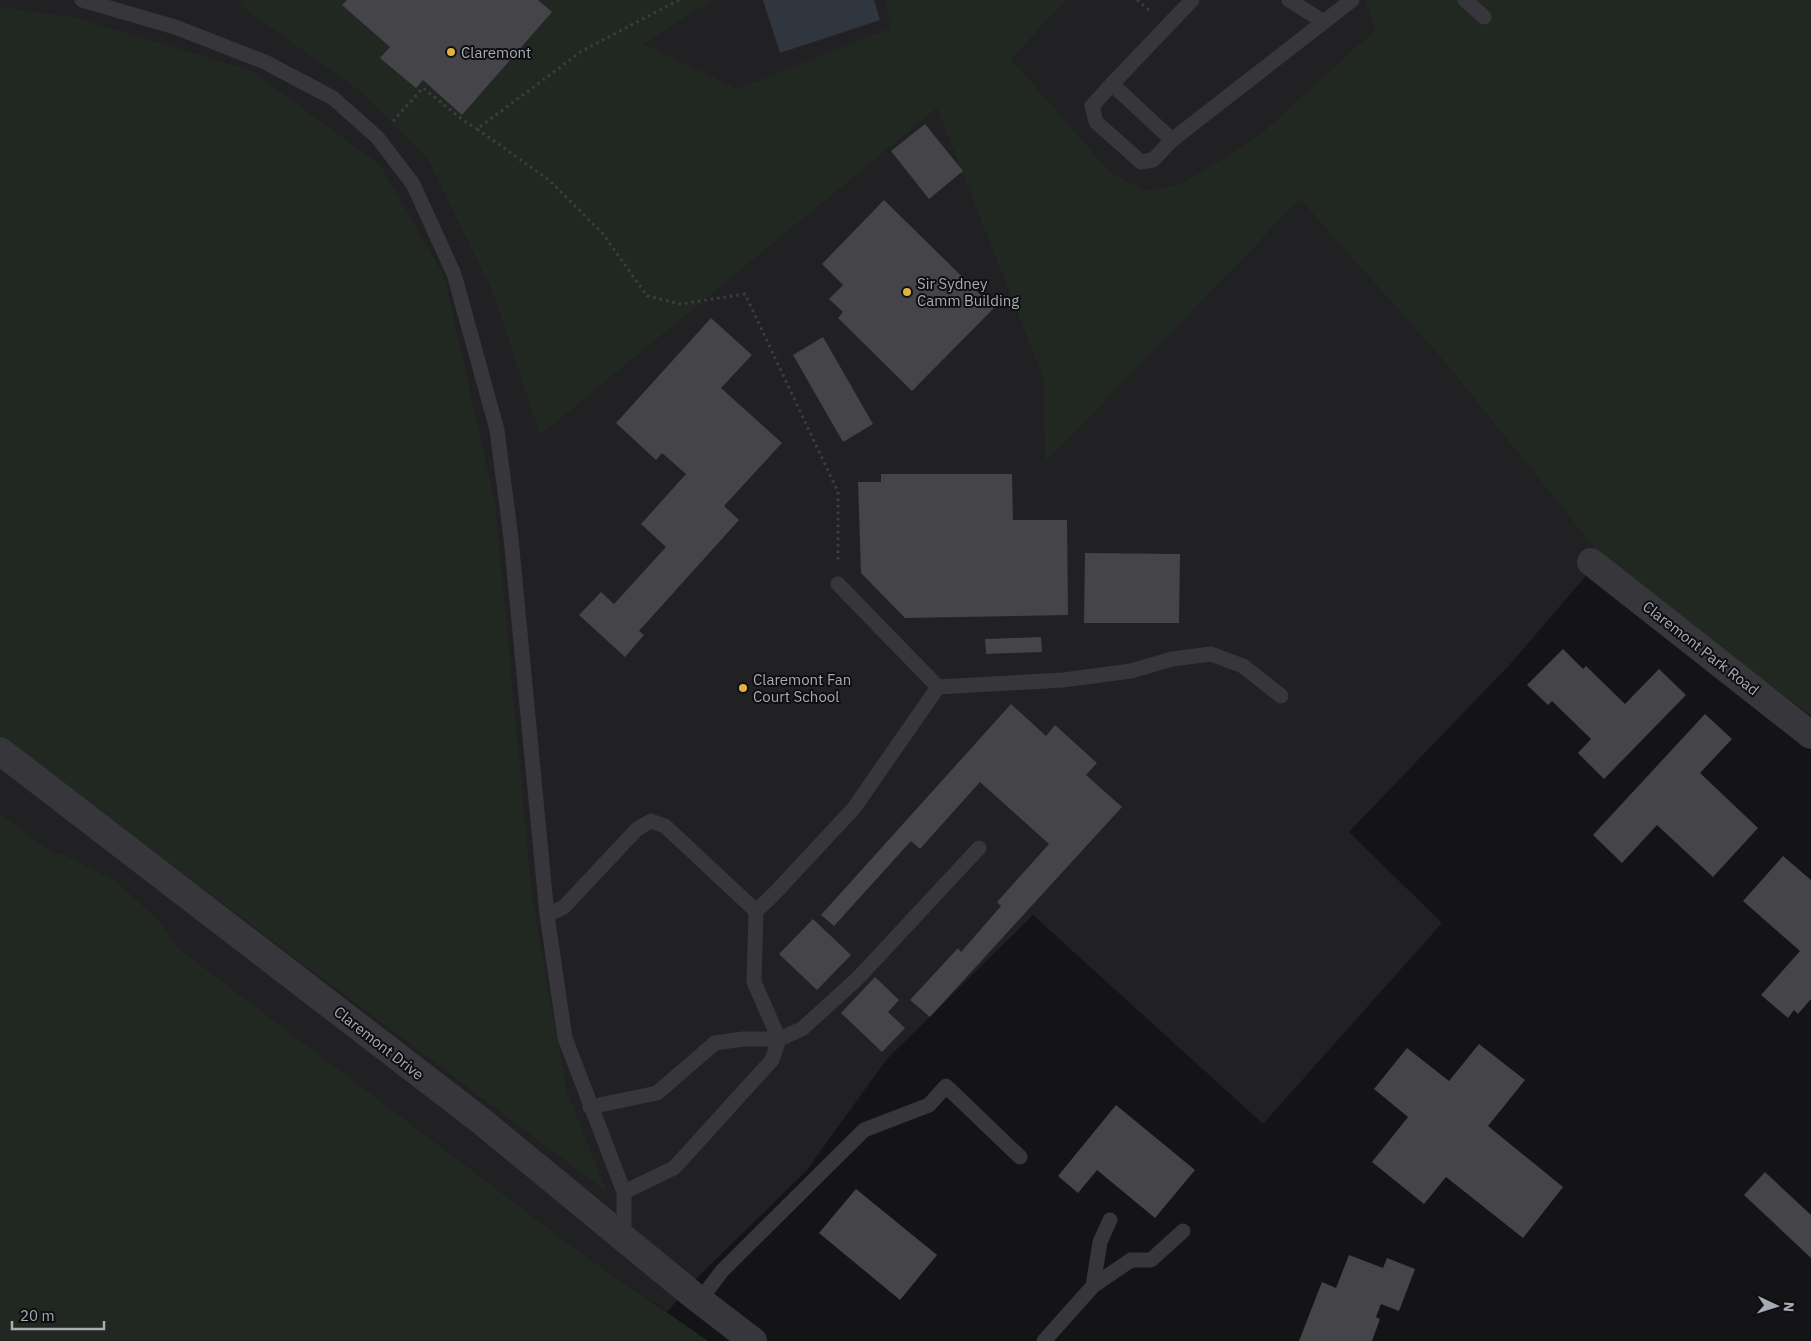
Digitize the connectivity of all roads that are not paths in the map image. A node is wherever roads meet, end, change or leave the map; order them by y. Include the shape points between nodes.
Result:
1 (82, 0) edge
2 (1192, 0) edge
3 (1289, 0) edge
4 (1352, 0) edge
5 (1465, 0) edge
6 (1484, 17) dead end
7 (1324, 22) junction
8 (1112, 84) junction
9 (1172, 140) junction
10 (1591, 562) dead end
11 (838, 584) road end
12 (938, 688) junction
13 (1281, 696) dead end
14 (1811, 735) edge
15 (0, 751) edge
16 (979, 848) dead end
17 (756, 911) junction
18 (547, 915) junction
19 (779, 1039) junction
20 (590, 1107) junction
21 (1020, 1157) dead end
22 (624, 1192) junction
23 (1110, 1220) dead end
24 (1183, 1231) dead end
25 (624, 1239) junction
26 (1093, 1286) junction
27 (700, 1300) junction
28 (753, 1341) edge
29 (1044, 1341) edge

1 - 18 lane via 175,27 265,62 333,98 377,137 413,184 454,274 497,430 512,548
2 - 8 lane
3 - 7 lane
4 - 7 lane
5 - 6 lane
7 - 9 lane
8 - 9 lane
8 - 9 lane via 1092,106 1096,122 1141,162 1153,160
10 - 14 street, Claremont Park Road
11 - 12 lane
12 - 13 lane via 1063,680 1131,671 1172,659 1212,654 1243,666
12 - 17 lane via 854,808
15 - 25 street, Claremont Drive via 480,1120
16 - 19 lane via 858,978 802,1029
17 - 18 lane via 665,826 651,821 637,828 564,907
17 - 19 lane via 754,982
18 - 20 lane via 564,1038
19 - 20 lane via 715,1043 657,1093
19 - 22 lane via 772,1060 674,1168
20 - 22 lane
21 - 27 lane via 946,1086 929,1105 864,1130 722,1271
22 - 25 lane
23 - 26 lane via 1100,1242
24 - 26 lane via 1151,1260 1131,1260
25 - 27 street, Claremont Drive
26 - 29 lane
27 - 28 street, Claremont Drive

